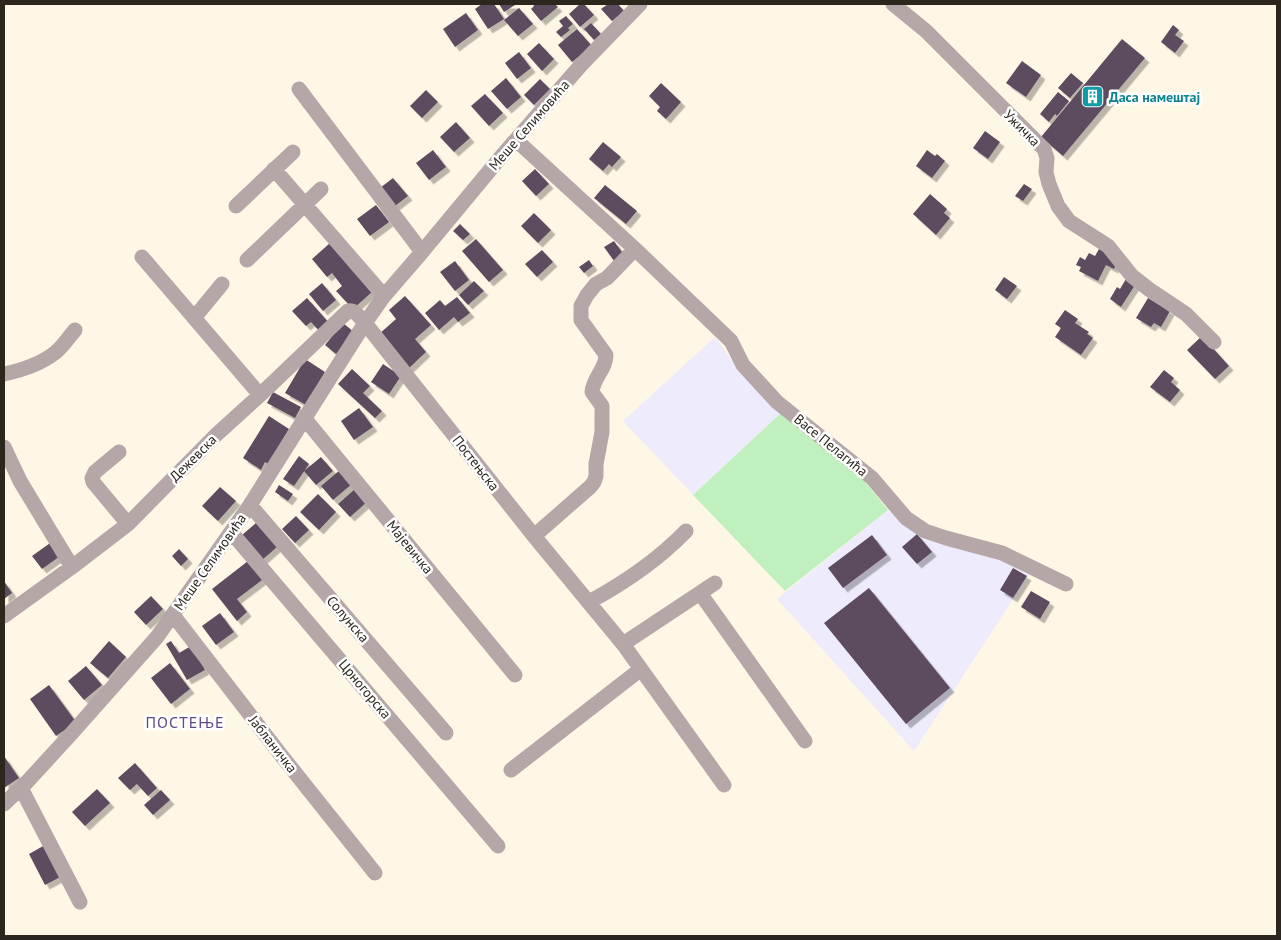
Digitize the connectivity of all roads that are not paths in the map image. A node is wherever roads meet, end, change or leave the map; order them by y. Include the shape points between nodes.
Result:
1 (640, 4) edge
2 (893, 4) edge
3 (299, 89) dead end
4 (516, 140) junction
5 (293, 152) dead end
6 (274, 169) junction
7 (321, 189) dead end
8 (305, 204) junction
9 (236, 206) dead end
10 (634, 249) junction
11 (422, 252) junction
12 (142, 257) dead end
13 (247, 260) dead end
14 (222, 284) dead end
15 (384, 296) junction
16 (194, 318) junction
17 (365, 323) junction
18 (75, 330) dead end
19 (1214, 342) dead end
20 (4, 374) edge
21 (260, 395) junction
22 (305, 418) junction
23 (4, 447) edge
24 (119, 452) dead end
25 (250, 505) junction
26 (128, 524) junction
27 (686, 530) dead end
28 (231, 532) junction
29 (534, 536) junction
30 (72, 567) junction
31 (715, 583) dead end
32 (1066, 584) dead end
33 (700, 593) junction
34 (589, 602) junction
35 (173, 615) junction
36 (4, 616) edge
37 (623, 644) junction
38 (641, 669) junction
39 (515, 675) dead end
40 (446, 733) dead end
41 (805, 741) dead end
42 (511, 770) dead end
43 (724, 785) dead end
44 (21, 788) junction
45 (4, 804) edge
46 (498, 846) dead end
47 (375, 873) dead end
48 (80, 902) dead end

1 - 4 street, Меше Селимовића
2 - 19 street, Ужичка via 926,31 1044,149 1048,158 1046,172 1049,184 1058,206 1069,221 1108,246 1132,276 1186,314
3 - 11 street
4 - 10 street, Васе Пелагића
4 - 11 street, Меше Селимовића
5 - 6 street
6 - 8 street
6 - 9 street
7 - 8 street
8 - 13 street
8 - 15 street
10 - 29 street via 607,278 596,284 581,306 581,320 606,355 606,362 592,385 592,392 602,406 602,432 594,482
10 - 32 street, Васе Пелагића via 731,342 743,365 777,402 872,478 906,518 926,531 1002,553
11 - 15 street, Меше Селимовића
12 - 16 street
14 - 16 street
15 - 17 street, Меше Селимовића
16 - 21 street
17 - 21 street, Дежевска via 354,311 348,311
17 - 22 street, Меше Селимовића
17 - 29 street, Постењска
18 - 20 street via 56,351 40,362
21 - 26 street, Дежевска
22 - 25 street, Меше Селимовића
22 - 39 street, Мајевичка
23 - 30 street via 20,481
24 - 26 street via 92,478
25 - 28 street, Меше Селимовића
25 - 40 street, Солунска
26 - 30 street, Дежевска
27 - 34 street via 631,577
28 - 35 street, Меше Селимовића
28 - 46 street, Црногорска
29 - 34 street, Постењска
30 - 36 street, Дежевска
31 - 33 street
33 - 37 street
33 - 41 street
34 - 37 street, Постењска
35 - 44 street, Меше Селимовића
35 - 47 street, Јабланичка
37 - 38 street, Постењска
38 - 42 street
38 - 43 street, Постењска
44 - 45 street, Меше Селимовића
44 - 48 street

